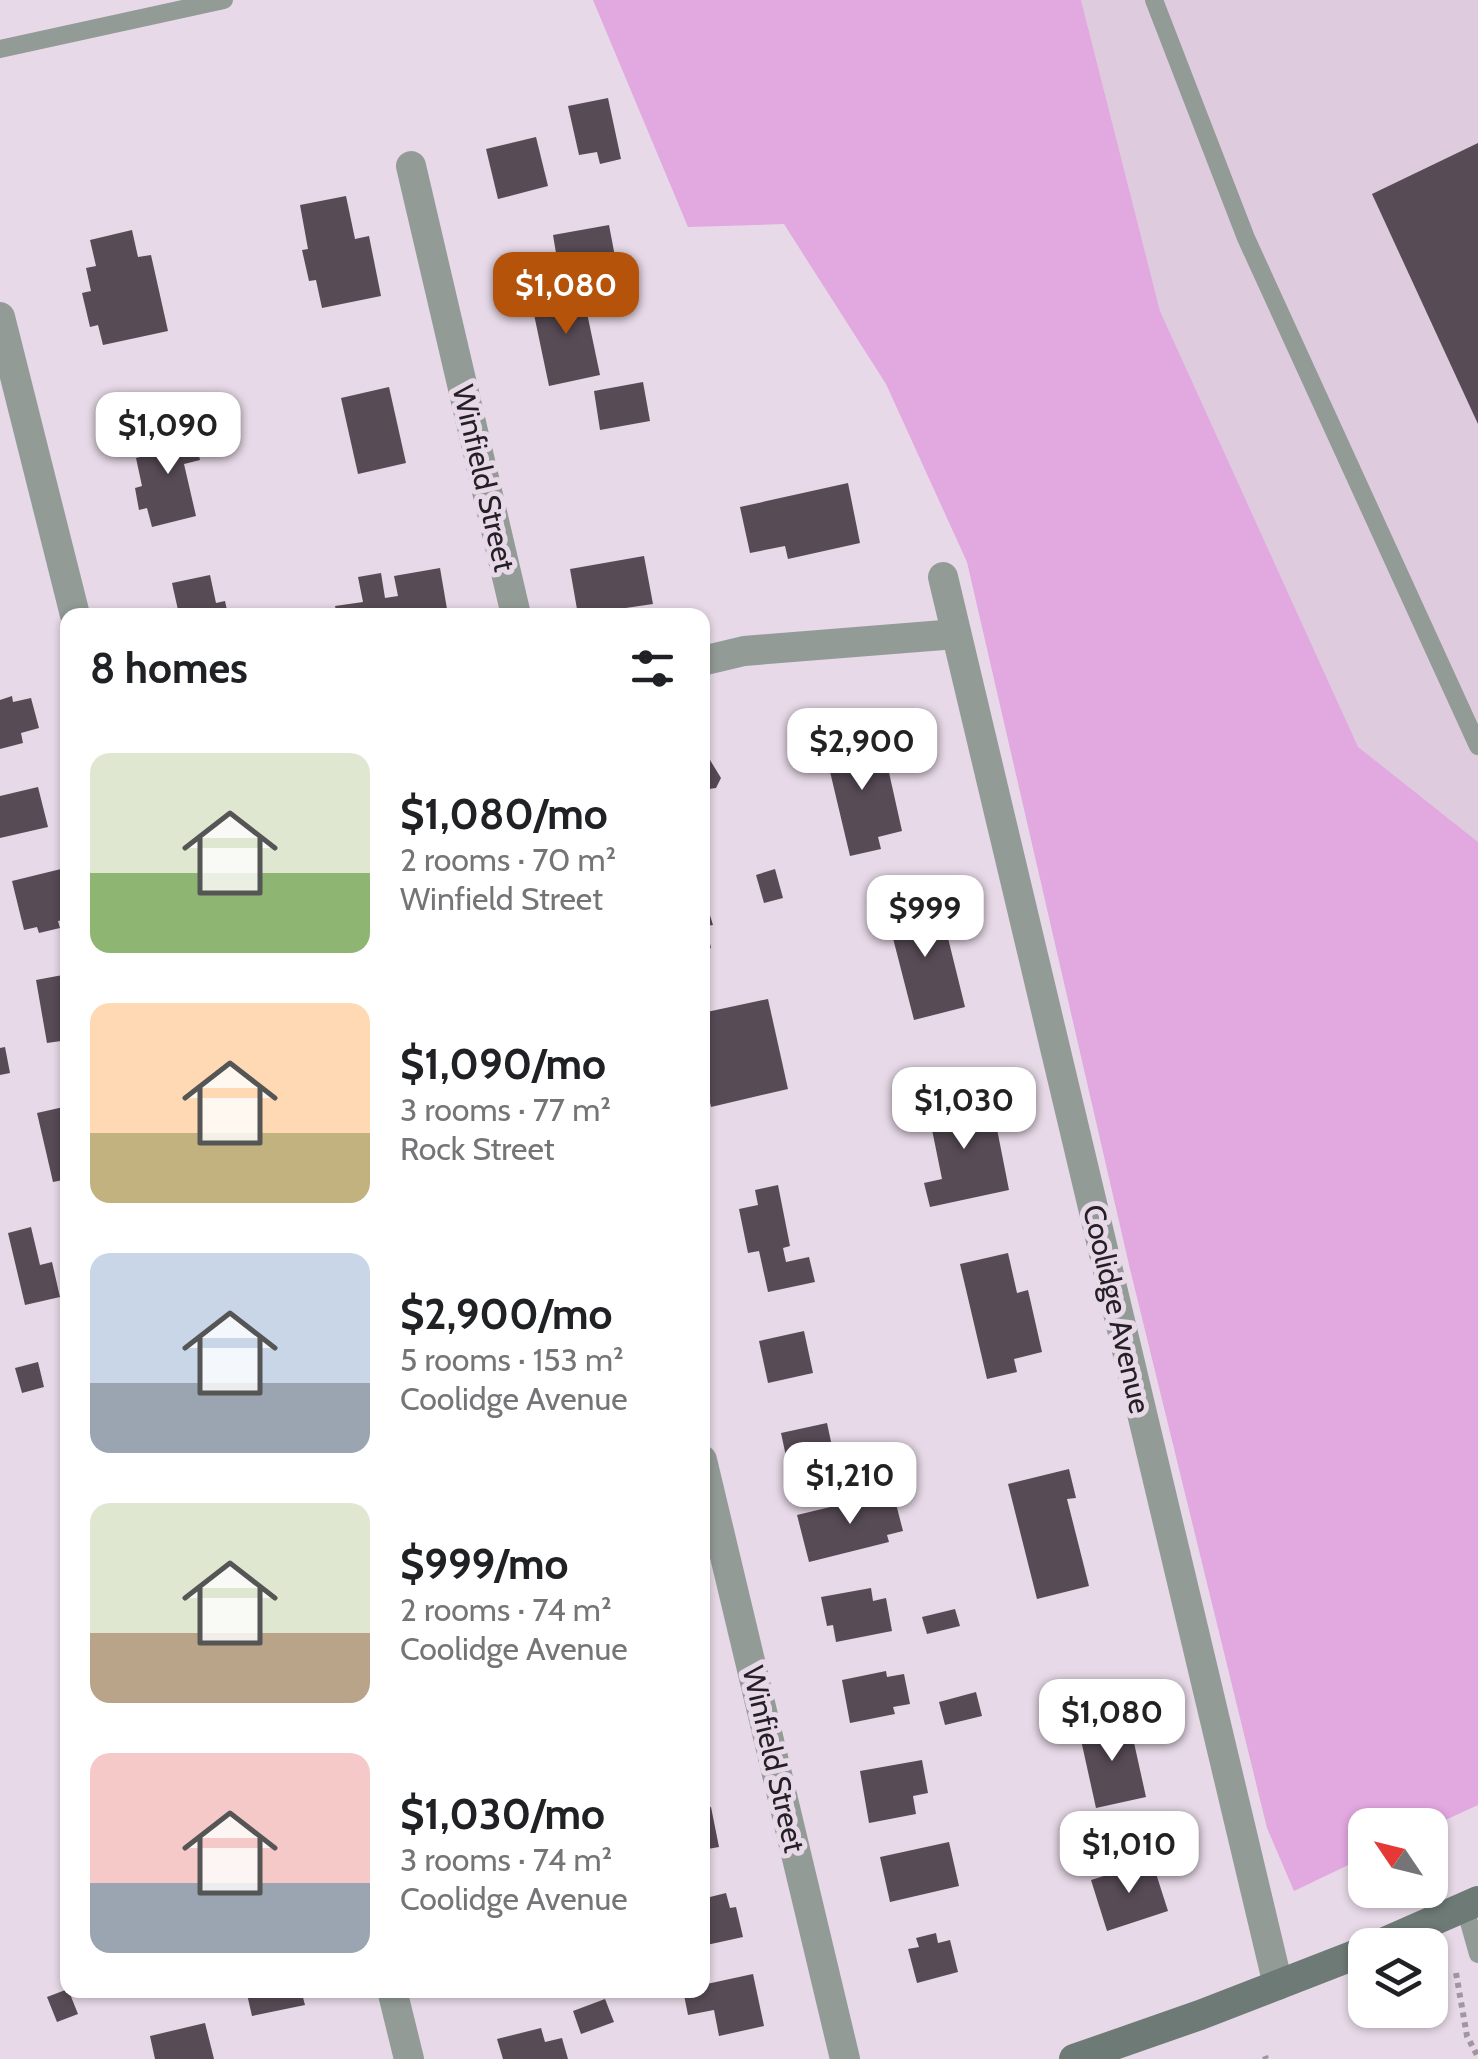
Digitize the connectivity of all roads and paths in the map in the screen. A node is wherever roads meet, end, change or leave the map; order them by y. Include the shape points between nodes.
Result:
1 (224, 0) edge
2 (1154, 0) edge
3 (0, 49) edge
4 (411, 166) dead end
5 (0, 317) edge
6 (943, 577) dead end
7 (73, 608) edge
8 (514, 608) edge
9 (956, 634) junction
10 (710, 658) edge
11 (1478, 746) edge
12 (710, 1494) edge
13 (1471, 1905) edge
14 (1418, 1928) edge
15 (1478, 1954) edge
16 (1348, 1958) edge
17 (1456, 1974) dead end
18 (1278, 1985) junction
19 (394, 1998) edge
20 (1478, 2057) edge
21 (409, 2059) edge
22 (845, 2059) edge
23 (1074, 2059) edge

1 - 3 lane
2 - 11 lane via 1246,238
4 - 8 street, Winfield Street
5 - 7 street
6 - 9 street, Coolidge Avenue
9 - 10 street
9 - 18 street, Coolidge Avenue
12 - 22 street, Winfield Street
13 - 14 main road
13 - 15 lane
16 - 18 main road
17 - 20 path via 1467,2036
18 - 23 main road
19 - 21 street

